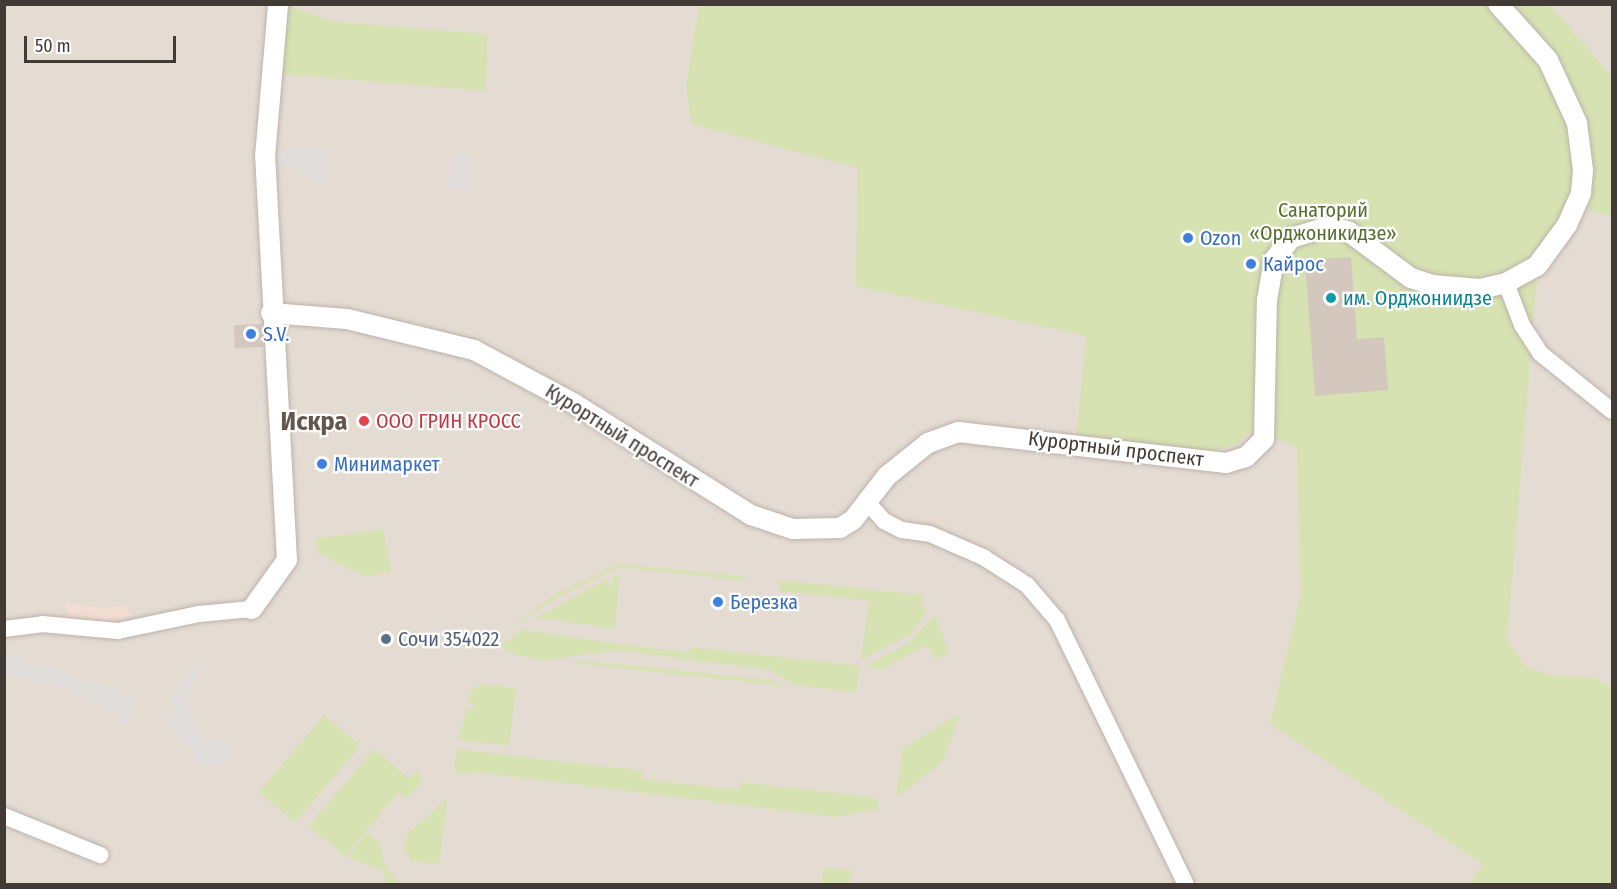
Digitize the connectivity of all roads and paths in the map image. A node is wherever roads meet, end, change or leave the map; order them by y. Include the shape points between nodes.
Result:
1 (278, 4) edge
2 (1498, 4) edge
3 (1506, 283) junction
4 (271, 314) junction
5 (1612, 411) edge
6 (867, 502) junction
7 (252, 609) joint
8 (4, 629) edge
9 (4, 816) edge
10 (100, 855) dead end
11 (1186, 885) edge

1 - 4 street via 265,138
2 - 3 street, Курортный проспект via 1548,60 1566,92 1583,170 1581,193 1567,225 1538,266
3 - 5 street via 1522,325 1539,353
3 - 6 street, Курортный проспект via 1480,289 1432,285 1411,278 1349,232 1331,226 1303,231 1283,244 1274,260 1265,324 1264,439 1246,458 1226,463 958,432 928,443 886,476
4 - 6 street, Курортный проспект via 347,319 474,350 573,403 742,510 793,529 840,528
4 - 7 street via 287,560
6 - 11 street via 884,521 902,530 930,534 983,557 1027,585 1057,620
7 - 8 street via 199,614 118,632 42,624
9 - 10 street

